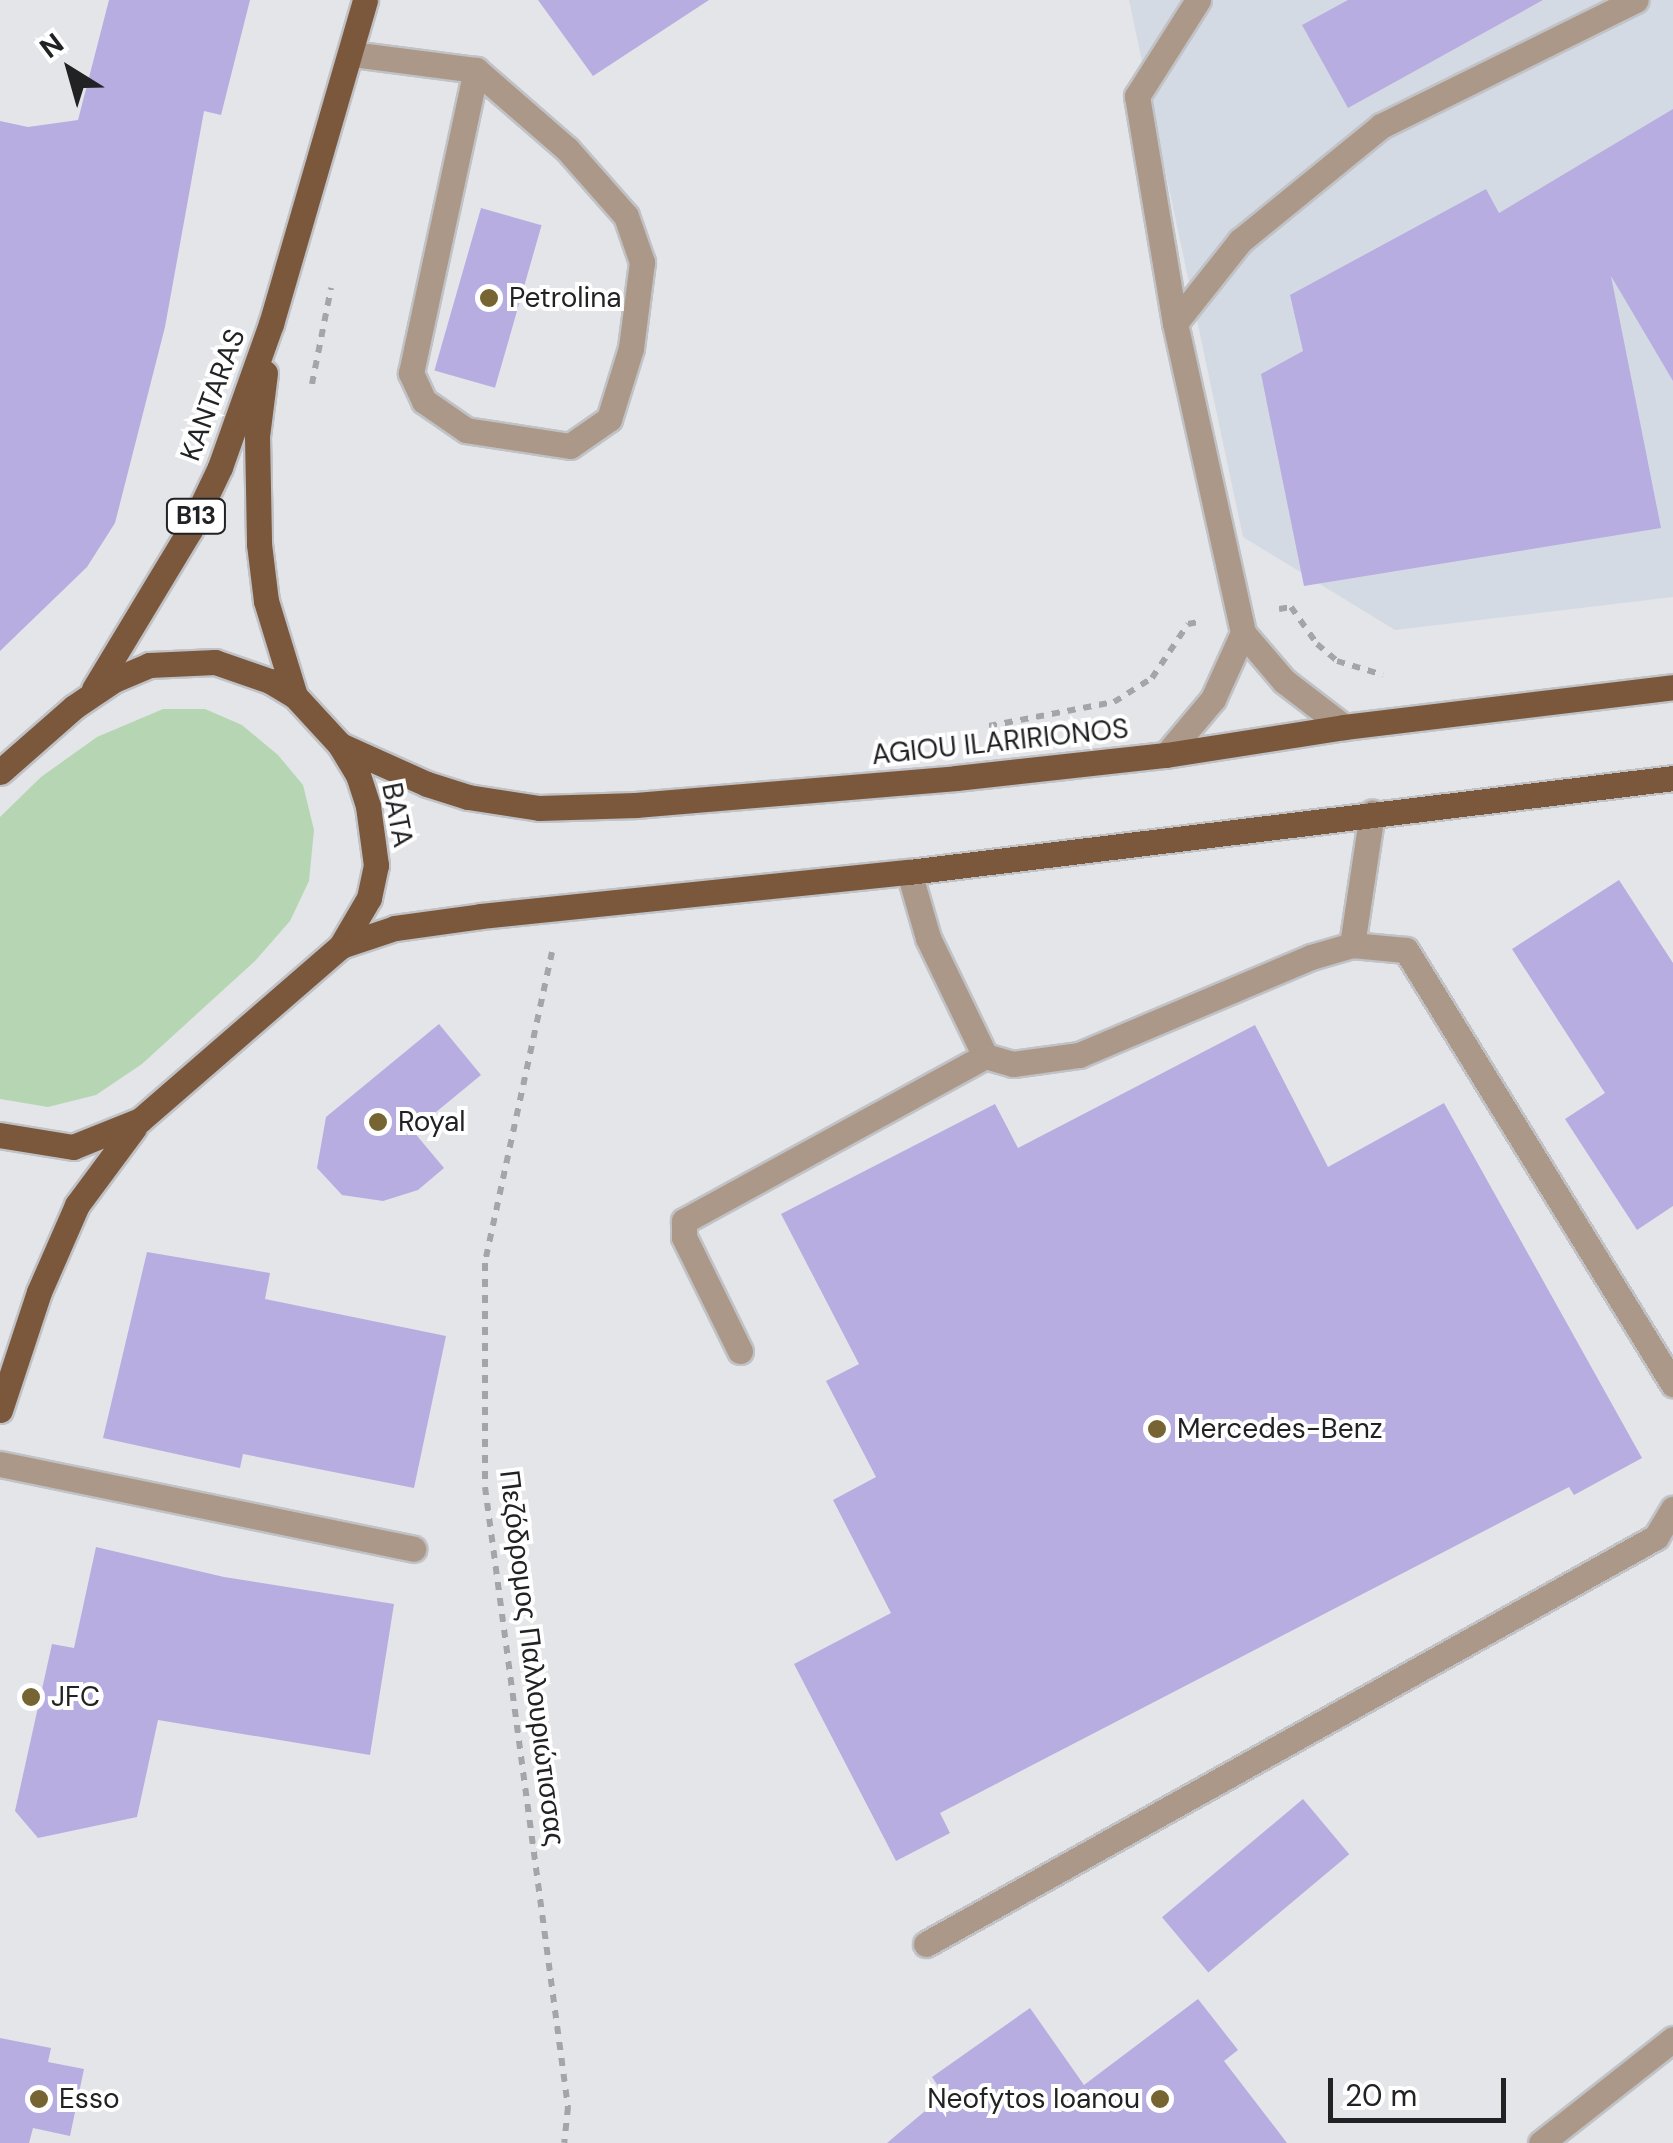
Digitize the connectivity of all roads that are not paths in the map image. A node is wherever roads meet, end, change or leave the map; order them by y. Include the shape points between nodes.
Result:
1 (365, 0) edge
2 (1198, 0) edge
3 (1636, 0) edge
4 (352, 54) junction
5 (476, 70) junction
6 (1174, 323) junction
7 (271, 324) junction
8 (1242, 632) junction
9 (1673, 687) edge
10 (91, 694) junction
11 (296, 696) junction
12 (1344, 727) junction
13 (340, 745) junction
14 (1166, 754) junction
15 (0, 772) edge
16 (1673, 778) edge
17 (1372, 814) junction
18 (909, 872) junction
19 (341, 946) junction
20 (1352, 946) junction
21 (985, 1056) junction
22 (140, 1120) junction
23 (0, 1136) edge
24 (740, 1351) dead end
25 (1673, 1384) edge
26 (0, 1410) edge
27 (0, 1464) edge
28 (1673, 1509) edge
29 (413, 1550) dead end
30 (926, 1944) dead end
31 (1673, 2039) edge
32 (1541, 2143) edge

1 - 4 main road, KANTARAS / B13
2 - 6 street via 1137,96
3 - 6 street via 1381,126 1240,241
4 - 5 street
4 - 7 main road, KANTARAS / B13
5 - 5 street via 411,372 424,401 466,430 570,446 609,418 631,348 642,262 626,216 567,148
6 - 8 street
7 - 10 main road, KANTARAS / B13 via 220,467 165,574
7 - 11 main road, KANTARAS / B13 via 257,436 258,544 266,601
8 - 12 street via 1284,681
8 - 14 street via 1213,700
9 - 12 main road, AGIOU ILARIRIONOS
10 - 11 main road, BATA / B13 via 150,665 215,662
10 - 15 main road, BATA / B13
11 - 13 main road, BATA / B13
12 - 14 main road, AGIOU ILARIRIONOS
13 - 14 main road, AGIOU ILARIRIONOS via 427,784 538,808 936,780
13 - 19 main road, BATA / B13 via 368,806 376,865 359,920
16 - 17 main road
17 - 18 main road
17 - 20 street
18 - 19 main road via 481,916 395,928
18 - 21 street via 928,938
19 - 22 main road, BATA / B13
20 - 21 street via 1310,957 1080,1055 1012,1064
20 - 25 street via 1406,950
21 - 24 street via 684,1221 684,1237
22 - 23 main road, BATA / B13 via 73,1147
22 - 26 main road, B13 via 77,1205 38,1292
27 - 29 street
28 - 30 street via 1656,1536
31 - 32 street

